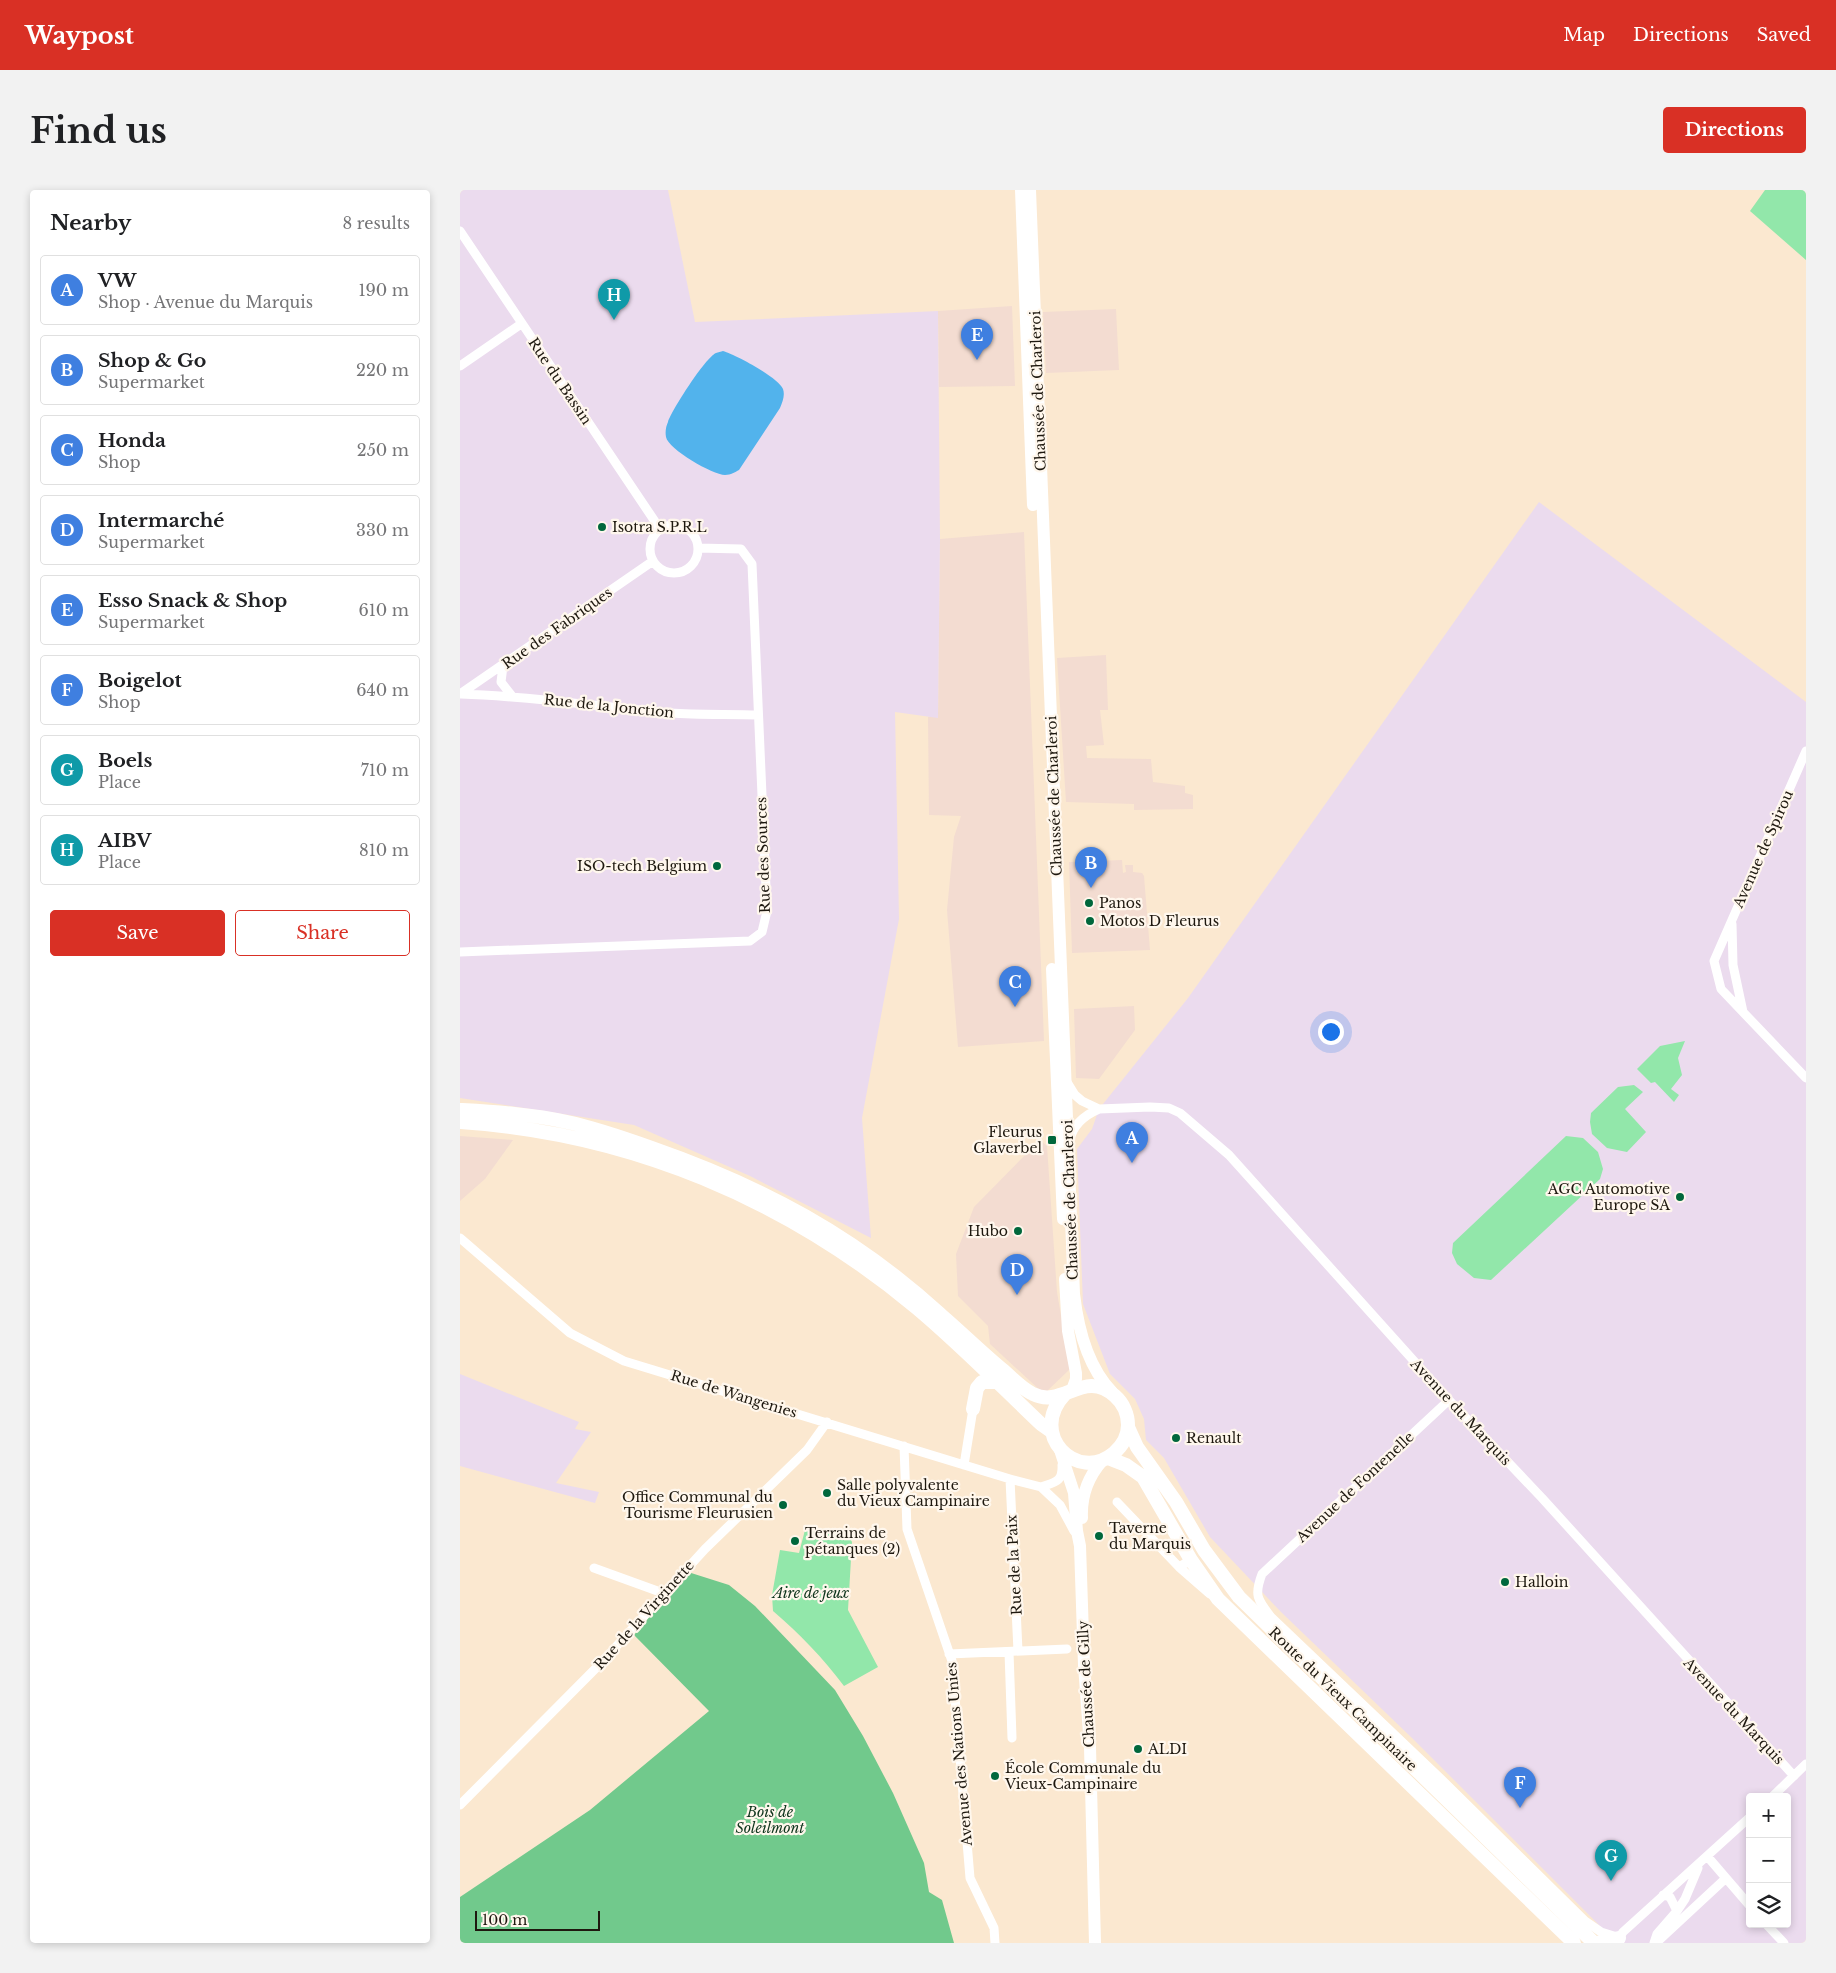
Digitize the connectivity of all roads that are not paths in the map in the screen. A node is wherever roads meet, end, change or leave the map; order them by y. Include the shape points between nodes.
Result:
1 (1021, 190) edge
2 (1030, 190) edge
3 (460, 231) edge
4 (521, 324) junction
5 (460, 366) edge
6 (1036, 466) junction
7 (660, 529) junction
8 (698, 548) junction
9 (653, 561) junction
10 (503, 666) junction
11 (460, 694) edge
12 (512, 696) junction
13 (758, 715) junction
14 (1806, 751) edge
15 (1732, 920) junction
16 (460, 952) edge
17 (1058, 1011) junction
18 (1743, 1012) junction
19 (1806, 1078) edge
20 (1066, 1079) junction
21 (1099, 1109) junction
22 (460, 1110) edge
23 (460, 1122) edge
24 (1068, 1146) junction
25 (460, 1238) edge
26 (997, 1382) junction
27 (1068, 1392) junction
28 (1112, 1392) junction
29 (1449, 1400) junction
30 (973, 1409) joint
31 (827, 1422) junction
32 (1128, 1427) junction
33 (1051, 1431) junction
34 (904, 1446) junction
35 (1060, 1450) junction
36 (1105, 1459) junction
37 (964, 1465) junction
38 (1010, 1479) junction
39 (1041, 1487) junction
40 (1117, 1502) dead end
41 (1077, 1531) junction
42 (1080, 1546) junction
43 (1185, 1564) junction
44 (594, 1568) dead end
45 (663, 1593) junction
46 (1067, 1649) dead end
47 (1013, 1651) junction
48 (949, 1654) junction
49 (1012, 1738) dead end
50 (1806, 1764) edge
51 (1794, 1776) junction
52 (1776, 1793) edge
53 (460, 1805) edge
54 (1746, 1821) edge
55 (1707, 1856) junction
56 (1725, 1879) junction
57 (1663, 1895) junction
58 (1746, 1902) edge
59 (1678, 1911) junction
60 (1770, 1928) edge
61 (1620, 1940) edge
62 (995, 1943) edge
63 (1095, 1943) edge
64 (1574, 1943) edge
65 (1595, 1943) edge
66 (1655, 1943) edge
67 (1784, 1943) edge

1 - 6 main road, Chaussée de Charleroi
2 - 6 main road, Chaussée de Charleroi
3 - 4 street, Rue du Bassin
4 - 5 street
4 - 7 street, Rue du Bassin
6 - 17 main road, Chaussée de Charleroi
7 - 8 street via 682,526 693,534
7 - 9 street via 650,547
8 - 9 street via 693,563 680,572 665,571
8 - 13 street, Rue des Sources via 741,549 752,564
9 - 10 street, Rue des Fabriques
10 - 11 street, Rue des Fabriques
10 - 12 street via 500,682
11 - 12 street, Rue de la Jonction
12 - 13 street, Rue de la Jonction via 672,713
13 - 16 street, Rue des Sources via 767,911 762,932 750,941
14 - 15 street, Avenue de Spirou
15 - 18 street, Avenue de Spirou via 1733,965
15 - 18 street, Avenue de Spirou via 1714,961 1721,989
17 - 20 main road, Chaussée de Charleroi
17 - 27 main road, Chaussée de Charleroi via 1067,1321 1076,1372 1076,1379
18 - 19 street, Avenue de Spirou
20 - 21 street via 1075,1094
20 - 24 main road, Chaussée de Charleroi
21 - 24 street via 1081,1119 1070,1136
21 - 29 street, Avenue du Marquis via 1150,1107 1169,1108 1180,1113 1229,1155
22 - 27 highway via 501,1112 567,1122 692,1162 748,1186 780,1201 877,1262 924,1298 990,1360 1031,1393 1044,1399
23 - 26 highway via 505,1125 569,1136 632,1152 744,1195 806,1229 870,1271 918,1308
24 - 28 main road, Chaussée de Charleroi via 1078,1320 1093,1366
25 - 31 street, Rue de Wangenies via 570,1333 624,1361
26 - 30 highway via 982,1382 977,1388
26 - 33 highway
27 - 28 highway via 1096,1386
27 - 33 highway via 1053,1411
28 - 32 highway via 1124,1408
29 - 51 street, Avenue du Marquis
29 - 61 street, Avenue de Fontenelle via 1262,1574 1256,1589 1259,1602 1585,1921
30 - 37 street
31 - 34 street, Rue de Wangenies
31 - 45 street, Rue de la Virginette via 807,1450
32 - 36 highway via 1122,1445
32 - 65 highway, Route du Vieux Campinaire via 1133,1441 1176,1502 1204,1550 1239,1597
33 - 35 highway
34 - 37 street, Rue de Wangenies
34 - 48 street, Avenue des Nations Unies via 907,1528
35 - 36 highway via 1084,1462
35 - 39 street via 1062,1473 1057,1481
35 - 41 main road, Chaussée de Gilly via 1074,1493
36 - 42 main road, Chaussée de Gilly via 1093,1471 1087,1484
36 - 43 highway, Route du Vieux Campinaire via 1126,1465 1142,1478
37 - 38 street, Rue de Wangenies
38 - 39 street, Rue de Wangenies
38 - 47 street, Rue de la Paix
39 - 41 street via 1060,1505 1074,1531
40 - 43 street, Route du Vieux Campinaire
41 - 42 main road, Chaussée de Gilly
42 - 63 main road, Chaussée de Gilly
43 - 64 highway, Route du Vieux Campinaire
44 - 45 street
45 - 53 street, Rue de la Virginette via 602,1662
46 - 47 street
47 - 48 street
47 - 49 street, Rue de la Paix
48 - 62 street, Avenue des Nations Unies via 970,1878 994,1928
50 - 51 street
51 - 52 street
54 - 55 street
55 - 56 street
55 - 57 street
55 - 59 street via 1695,1871
56 - 58 street
56 - 66 street
57 - 59 street via 1670,1897
57 - 61 street via 1623,1932
59 - 66 street via 1657,1934
60 - 67 street
61 - 65 highway

